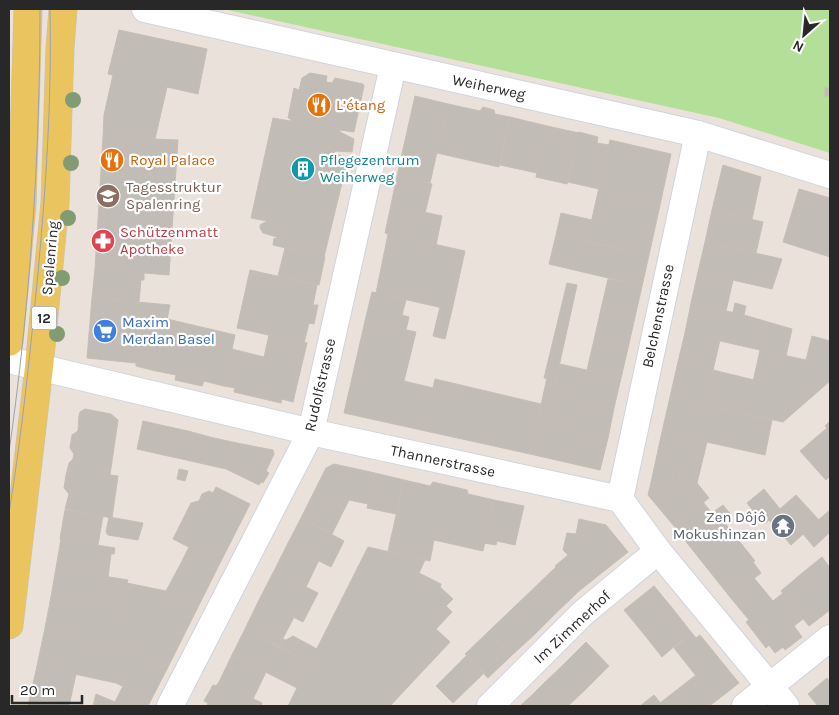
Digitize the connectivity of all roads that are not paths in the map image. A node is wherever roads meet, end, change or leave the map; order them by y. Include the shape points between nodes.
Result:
1 (28, 9) edge
2 (63, 9) edge
3 (145, 9) edge
4 (393, 66) junction
5 (698, 134) junction
6 (830, 175) edge
7 (15, 204) edge
8 (54, 208) junction
9 (9, 342) edge
10 (9, 360) edge
11 (40, 367) junction
12 (311, 432) junction
13 (620, 499) junction
14 (658, 551) junction
15 (9, 625) edge
16 (830, 638) edge
17 (769, 686) junction
18 (170, 706) edge
19 (490, 706) edge
20 (745, 706) edge
21 (786, 706) edge

1 - 7 main road, 12
2 - 8 main road, Spalenring / 12
3 - 4 street, Weiherweg
4 - 5 street, Weiherweg
4 - 12 street, Rudolfstrasse
5 - 6 street, Weiherweg
5 - 13 street, Belchenstrasse
7 - 8 street
7 - 9 main road, 12
8 - 11 main road, Spalenring / 12
10 - 11 street, Thannerstrasse
11 - 12 street, Thannerstrasse
11 - 15 main road, Spalenring / 12
12 - 13 street, Thannerstrasse
12 - 18 street, Rudolfstrasse
13 - 14 street
14 - 17 street
14 - 19 street, Im Zimmerhof via 583,614
16 - 17 street
17 - 20 street
17 - 21 street

